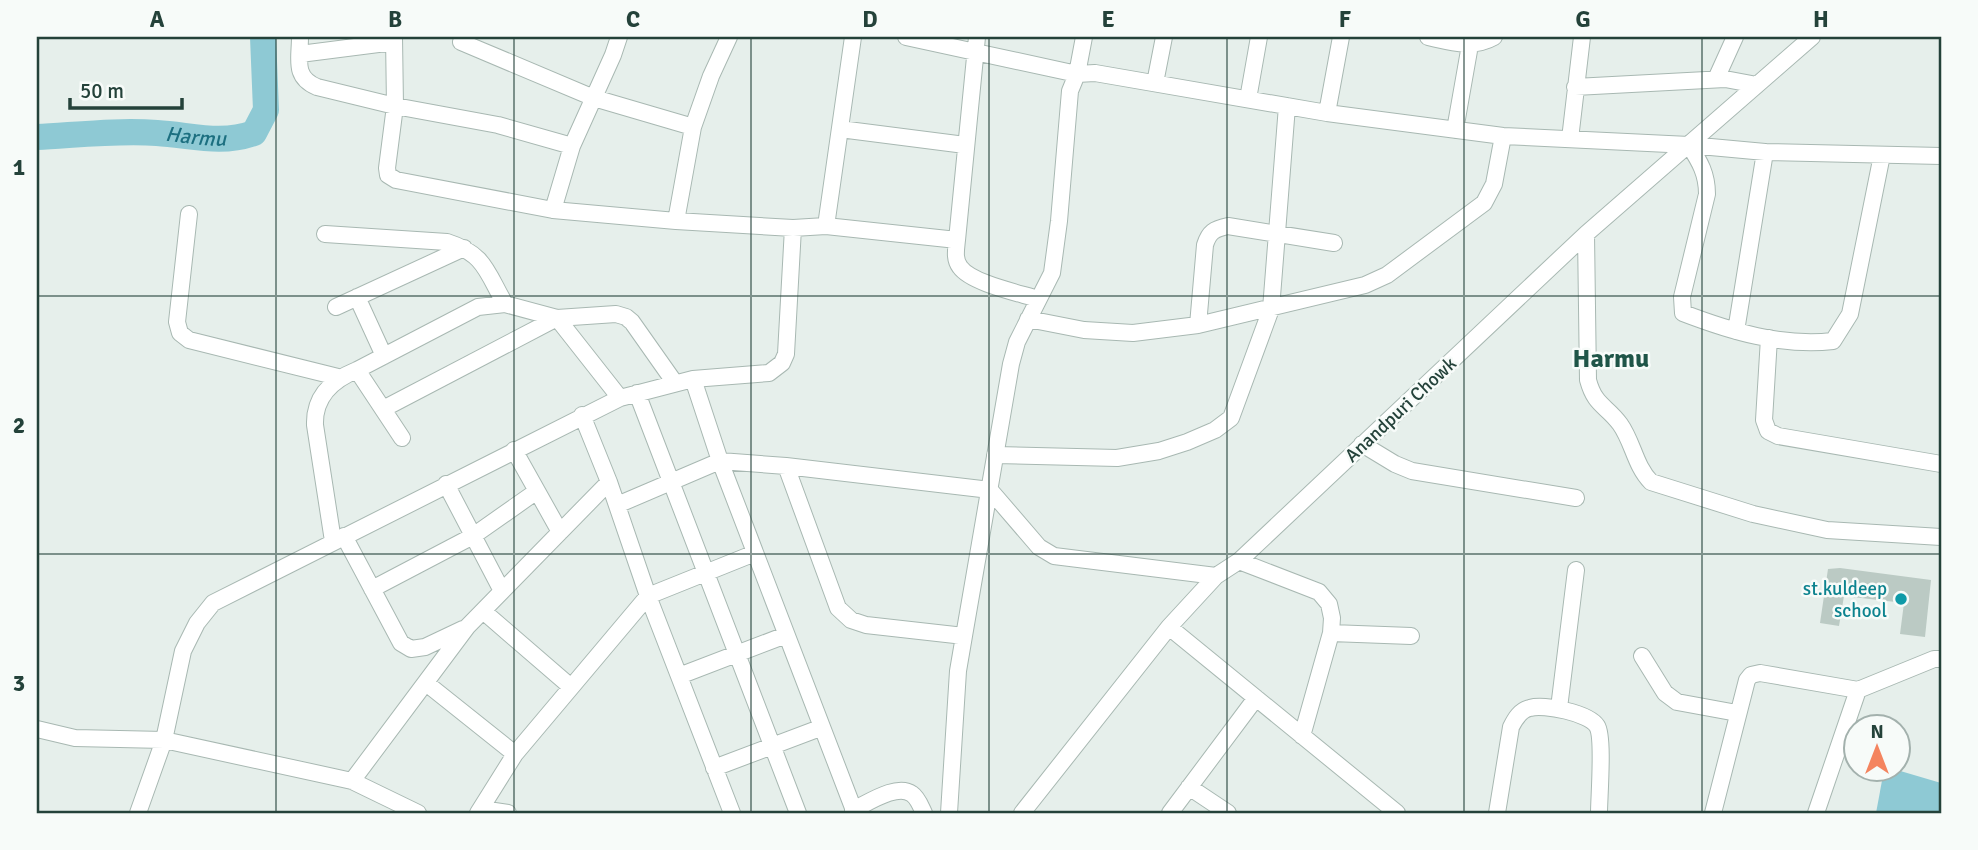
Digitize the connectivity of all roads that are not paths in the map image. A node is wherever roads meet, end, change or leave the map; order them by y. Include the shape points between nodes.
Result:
1 (300, 37) edge
2 (619, 37) edge
3 (729, 37) edge
4 (853, 37) edge
5 (906, 37) edge
6 (1084, 37) edge
7 (1164, 37) edge
8 (1259, 37) edge
9 (1341, 37) edge
10 (1428, 37) edge
11 (1494, 37) edge
12 (1582, 37) edge
13 (1735, 37) edge
14 (1812, 37) edge
15 (394, 40) edge
16 (461, 42) dead end
17 (976, 44) edge
18 (1470, 45) junction
19 (300, 54) junction
20 (1077, 74) junction
21 (1716, 79) junction
22 (1155, 83) junction
23 (1757, 85) junction
24 (1575, 87) junction
25 (594, 98) junction
26 (1248, 99) junction
27 (395, 106) junction
28 (1287, 106) junction
29 (1327, 113) junction
30 (693, 127) junction
31 (840, 129) junction
32 (1455, 130) junction
33 (1503, 136) junction
34 (1570, 139) junction
35 (965, 145) junction
36 (1689, 145) junction
37 (572, 146) junction
38 (1765, 152) junction
39 (1882, 155) junction
40 (1941, 156) edge
41 (553, 210) junction
42 (189, 214) dead end
43 (676, 221) junction
44 (826, 226) junction
45 (793, 228) junction
46 (325, 234) dead end
47 (1278, 234) junction
48 (1586, 234) junction
49 (957, 240) junction
50 (1334, 243) dead end
51 (464, 248) junction
52 (358, 297) junction
53 (1038, 299) junction
54 (505, 303) junction
55 (336, 307) dead end
56 (1271, 309) junction
57 (557, 318) junction
58 (1028, 319) junction
59 (1198, 325) junction
60 (1736, 331) junction
61 (1769, 338) junction
62 (384, 356) junction
63 (357, 370) junction
64 (338, 377) junction
65 (693, 379) junction
66 (676, 383) junction
67 (637, 393) junction
68 (620, 398) junction
69 (383, 409) junction
70 (582, 415) junction
71 (402, 438) dead end
72 (1363, 444) junction
73 (514, 450) junction
74 (995, 455) junction
75 (720, 461) junction
76 (1941, 464) edge
77 (786, 466) junction
78 (609, 482) junction
79 (671, 482) junction
80 (446, 484) junction
81 (990, 490) junction
82 (537, 491) junction
83 (1576, 498) dead end
84 (617, 505) junction
85 (560, 531) junction
86 (473, 536) junction
87 (1941, 537) edge
88 (338, 538) junction
89 (755, 553) junction
90 (1239, 561) junction
91 (1576, 570) dead end
92 (706, 573) junction
93 (1216, 576) junction
94 (372, 589) junction
95 (502, 591) junction
96 (648, 596) junction
97 (483, 611) junction
98 (1168, 627) junction
99 (467, 628) junction
100 (1331, 633) junction
101 (786, 635) junction
102 (964, 636) junction
103 (1411, 636) dead end
104 (737, 654) junction
105 (1642, 656) dead end
106 (1941, 659) edge
107 (679, 676) junction
108 (426, 683) junction
109 (571, 687) junction
110 (1858, 690) junction
111 (1256, 698) junction
112 (1559, 708) junction
113 (1737, 713) junction
114 (820, 728) junction
115 (37, 729) edge
116 (1302, 736) junction
117 (163, 740) junction
118 (772, 746) junction
119 (515, 754) junction
120 (715, 768) junction
121 (352, 781) junction
122 (1189, 787) junction
123 (480, 811) edge
124 (854, 812) edge
125 (138, 813) edge
126 (418, 813) edge
127 (508, 813) edge
128 (732, 813) edge
129 (798, 813) edge
130 (924, 813) edge
131 (949, 813) edge
132 (1022, 813) edge
133 (1170, 813) edge
134 (1228, 813) edge
135 (1397, 813) edge
136 (1497, 813) edge
137 (1599, 813) edge
138 (1713, 813) edge
139 (1816, 813) edge

1 - 19 street
2 - 25 street
3 - 30 street
4 - 31 street
5 - 17 street
6 - 20 street
7 - 22 street
8 - 26 street
9 - 29 street
10 - 18 street
11 - 18 street
12 - 24 street
13 - 21 street
14 - 23 street, Anandpuri Chowk
15 - 19 street
15 - 27 street
16 - 25 street
17 - 20 street
17 - 35 street
18 - 32 street
19 - 27 street via 300,73 306,82
20 - 22 street
20 - 53 street via 1070,91 1052,273
21 - 23 street
21 - 24 street
22 - 26 street
23 - 36 street, Anandpuri Chowk
24 - 34 street
25 - 30 street
25 - 37 street
26 - 28 street
27 - 37 street via 498,125
27 - 41 street via 388,175
28 - 29 street
28 - 47 street
29 - 32 street
30 - 43 street
31 - 35 street
31 - 44 street
32 - 33 street
33 - 34 street
33 - 56 street via 1494,184 1484,203 1468,215 1387,275
34 - 36 street
35 - 49 street
36 - 38 street
36 - 48 street, Anandpuri Chowk
36 - 60 street via 1703,167 1707,194 1682,297 1683,313
37 - 41 street
38 - 39 street
38 - 60 street
39 - 40 street
39 - 61 street via 1850,314 1840,332 1833,341 1815,344
41 - 43 street
42 - 64 street via 177,323 180,334 189,341
43 - 45 street
44 - 45 street
44 - 49 street
45 - 65 street via 782,363 769,373
46 - 51 street via 447,242
47 - 50 street
47 - 56 street
47 - 59 street via 1228,226 1208,235
48 - 72 street, Anandpuri Chowk
48 - 87 street via 1588,380 1597,401 1619,423 1651,482 1753,514 1827,530
49 - 53 street via 955,255 969,277
51 - 52 street
51 - 54 street via 477,256
52 - 55 street
52 - 62 street
53 - 58 street
54 - 57 street
54 - 62 street via 478,307
56 - 59 street
56 - 74 street via 1238,404 1231,418 1215,430 1159,451 1117,458
57 - 66 street via 626,317
57 - 68 street
57 - 69 street
58 - 59 street via 1133,333
58 - 74 street via 1017,342
60 - 61 street
61 - 76 street via 1764,420 1768,431
62 - 63 street
63 - 64 street
63 - 69 street
64 - 88 street via 320,398 315,412
65 - 66 street
65 - 75 street
66 - 67 street
67 - 68 street
67 - 79 street
68 - 70 street
69 - 71 street
70 - 73 street
70 - 78 street
72 - 83 street via 1412,471
72 - 90 street, Anandpuri Chowk
73 - 80 street
73 - 82 street
74 - 81 street
75 - 77 street
75 - 79 street
75 - 89 street
77 - 81 street
77 - 102 street via 838,608 851,620 866,625
78 - 84 street
78 - 85 street
79 - 84 street
79 - 92 street
80 - 86 street
80 - 88 street
81 - 93 street via 1039,547 1054,556
81 - 102 street
82 - 85 street
82 - 86 street
84 - 96 street
85 - 95 street
86 - 94 street
86 - 95 street
88 - 94 street
88 - 117 street via 213,604 183,651
89 - 92 street
89 - 101 street
90 - 93 street, Anandpuri Chowk
90 - 100 street via 1319,592 1329,604
91 - 112 street
92 - 96 street
92 - 104 street
93 - 98 street, Anandpuri Chowk
94 - 99 street via 401,643 411,649
95 - 97 street
96 - 107 street
96 - 109 street
97 - 99 street
97 - 109 street
98 - 111 street
98 - 132 street, Anandpuri Chowk
99 - 108 street
100 - 103 street
100 - 116 street
101 - 104 street
101 - 114 street
102 - 131 street
104 - 107 street
104 - 118 street
105 - 113 street via 1665,693 1677,702
106 - 110 street
107 - 120 street
108 - 119 street
108 - 121 street
109 - 119 street
110 - 113 street via 1760,673 1747,680
110 - 139 street
111 - 116 street
111 - 122 street
112 - 136 street via 1530,708 1518,714 1511,727
112 - 137 street via 1598,726
113 - 138 street
114 - 118 street
114 - 124 street
115 - 117 street via 75,738
116 - 135 street
117 - 121 street
117 - 125 street
118 - 120 street
118 - 129 street
119 - 123 street
120 - 128 street
121 - 126 street
122 - 133 street
122 - 134 street
123 - 127 street
124 - 130 street via 898,790 910,792

